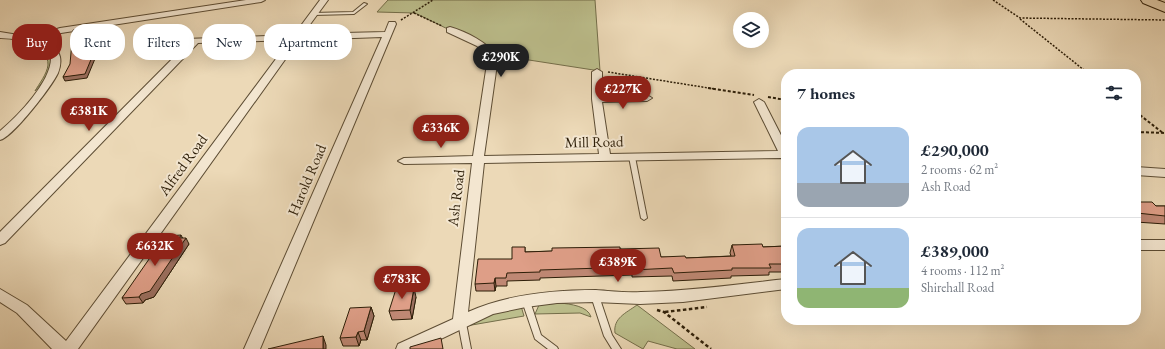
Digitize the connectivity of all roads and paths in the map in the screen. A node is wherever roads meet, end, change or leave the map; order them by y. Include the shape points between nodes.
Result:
1 (261, 0) edge
2 (324, 0) edge
3 (433, 0) edge
4 (993, 0) edge
5 (1147, 0) edge
6 (366, 4) dead end
7 (1165, 8) edge
8 (414, 13) junction
9 (313, 14) junction
10 (1018, 17) junction
11 (1165, 20) edge
12 (306, 24) edge
13 (390, 29) junction
14 (450, 30) joint
15 (62, 31) edge
16 (352, 33) edge
17 (0, 35) edge
18 (12, 36) edge
19 (264, 39) edge
20 (195, 41) joint
21 (56, 60) edge
22 (279, 60) edge
23 (1083, 69) edge
24 (597, 72) joint
25 (647, 98) dead end
26 (760, 98) junction
27 (598, 99) junction
28 (781, 100) edge
29 (1141, 116) edge
30 (1141, 132) edge
31 (1164, 133) edge
32 (0, 137) edge
33 (781, 143) edge
34 (781, 152) edge
35 (632, 157) junction
36 (605, 158) junction
37 (478, 160) junction
38 (404, 161) dead end
39 (1141, 171) edge
40 (1165, 173) edge
41 (644, 218) dead end
42 (0, 240) edge
43 (1141, 245) edge
44 (1165, 245) edge
45 (781, 285) edge
46 (0, 295) edge
47 (595, 296) junction
48 (640, 298) junction
49 (526, 301) junction
50 (707, 307) dead end
51 (664, 312) junction
52 (462, 323) junction
53 (63, 349) edge
54 (69, 349) edge
55 (252, 349) edge
56 (404, 349) edge
57 (467, 349) edge
58 (554, 349) edge
59 (617, 349) edge
60 (711, 349) edge

1 - 15 street
2 - 9 street, Alfred Road
3 - 8 path
4 - 10 path
5 - 7 main road
6 - 9 lane via 354,13
8 - 13 path
8 - 14 path
9 - 12 street, Alfred Road
10 - 11 path
10 - 23 path
13 - 16 street
13 - 55 street, Harold Road
14 - 37 street, Ash Road via 490,51 493,57
17 - 18 street
19 - 20 street
20 - 42 street
21 - 32 street via 55,69 24,114
22 - 54 street, Alfred Road
24 - 26 path via 614,72
24 - 27 street
25 - 27 street
26 - 28 path
26 - 33 street
27 - 36 street
29 - 31 path
30 - 31 path
34 - 35 street, Mill Road
35 - 36 street, Mill Road
35 - 41 lane
36 - 37 street, Mill Road
37 - 38 street, Mill Road
37 - 52 street, Ash Road via 460,318
39 - 40 street
43 - 44 street
45 - 48 street via 683,296
46 - 53 street via 22,309
47 - 48 street
47 - 49 street
47 - 59 lane via 608,336
48 - 51 path via 650,307
49 - 52 street via 490,309
49 - 58 lane via 538,337
50 - 51 path
51 - 60 path
52 - 56 street
52 - 57 lane

